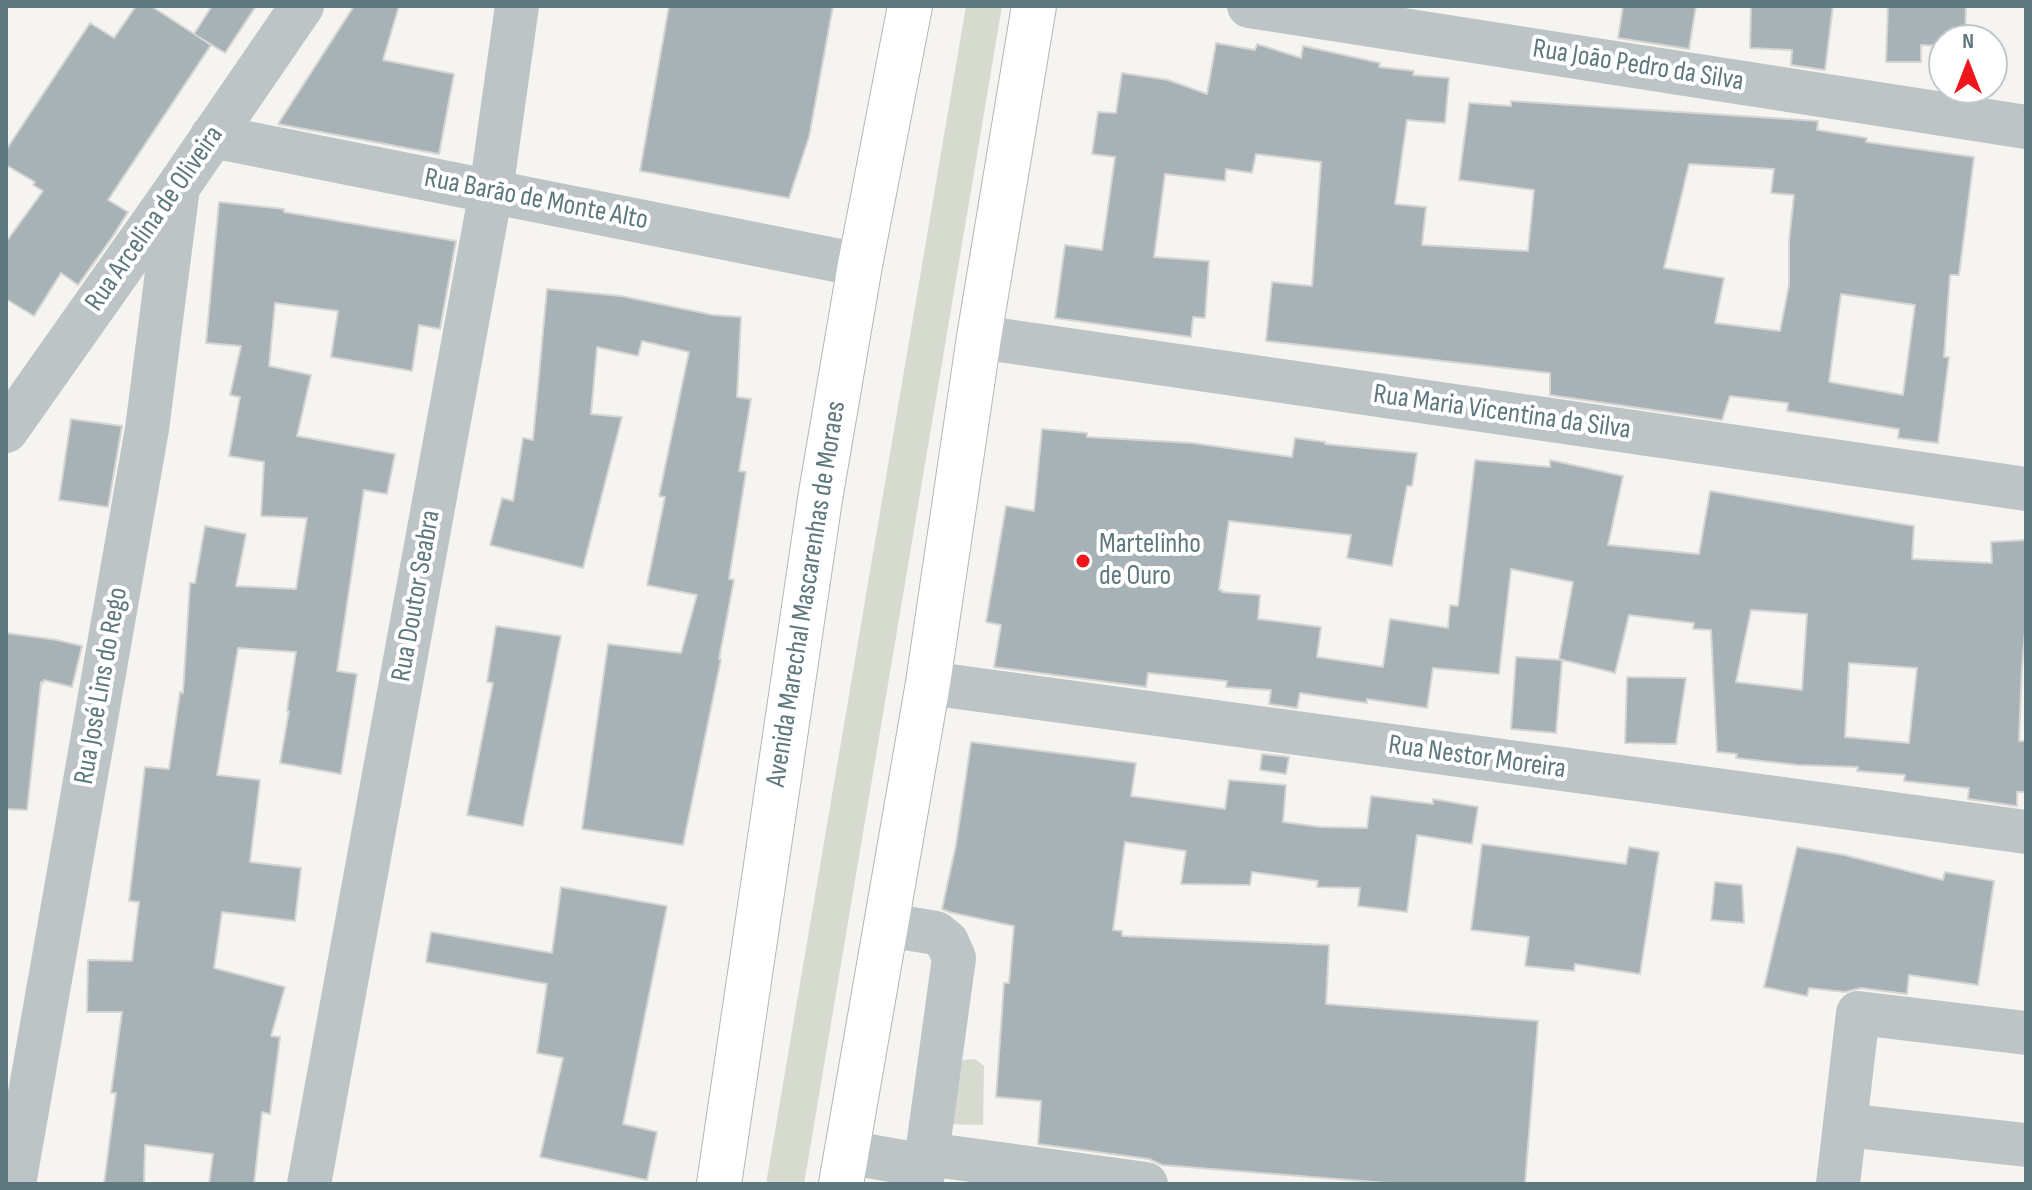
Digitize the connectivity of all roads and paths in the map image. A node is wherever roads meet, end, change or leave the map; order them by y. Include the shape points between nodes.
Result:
1 (302, 6) edge
2 (517, 6) edge
3 (910, 6) edge
4 (1034, 6) edge
5 (1249, 6) edge
6 (2026, 127) edge
7 (212, 136) junction
8 (178, 187) junction
9 (491, 191) junction
10 (860, 265) junction
11 (979, 337) junction
12 (6, 431) edge
13 (2026, 489) edge
14 (928, 683) junction
15 (2026, 832) edge
16 (887, 925) junction
17 (2026, 1033) edge
18 (1845, 1125) junction
19 (2026, 1145) edge
20 (844, 1168) edge
21 (924, 1168) edge
22 (14, 1184) edge
23 (309, 1184) edge
24 (719, 1184) edge
25 (1146, 1184) edge
26 (1838, 1184) edge

1 - 7 street, Rua Arcelina de Oliveira
2 - 9 street, Rua Doutor Seabra
3 - 10 highway, Avenida Marechal Mascarenhas de Moraes
4 - 11 highway
5 - 6 street, Rua João Pedro da Silva
7 - 8 street, Rua Arcelina de Oliveira
7 - 9 street, Rua Barão de Monte Alto
8 - 12 street, Rua Arcelina de Oliveira
8 - 22 street, Rua José Lins do Rego via 147,429
9 - 10 street, Rua Barão de Monte Alto
9 - 23 street, Rua Doutor Seabra
10 - 24 highway, Avenida Marechal Mascarenhas de Moraes via 820,499
11 - 13 street, Rua Maria Vicentina da Silva
11 - 14 highway
14 - 15 street, Rua Nestor Moreira
14 - 16 highway
16 - 20 highway
16 - 21 street via 936,933 954,958
17 - 18 street via 1858,1013
18 - 19 street
18 - 26 street
20 - 21 street
21 - 25 street

